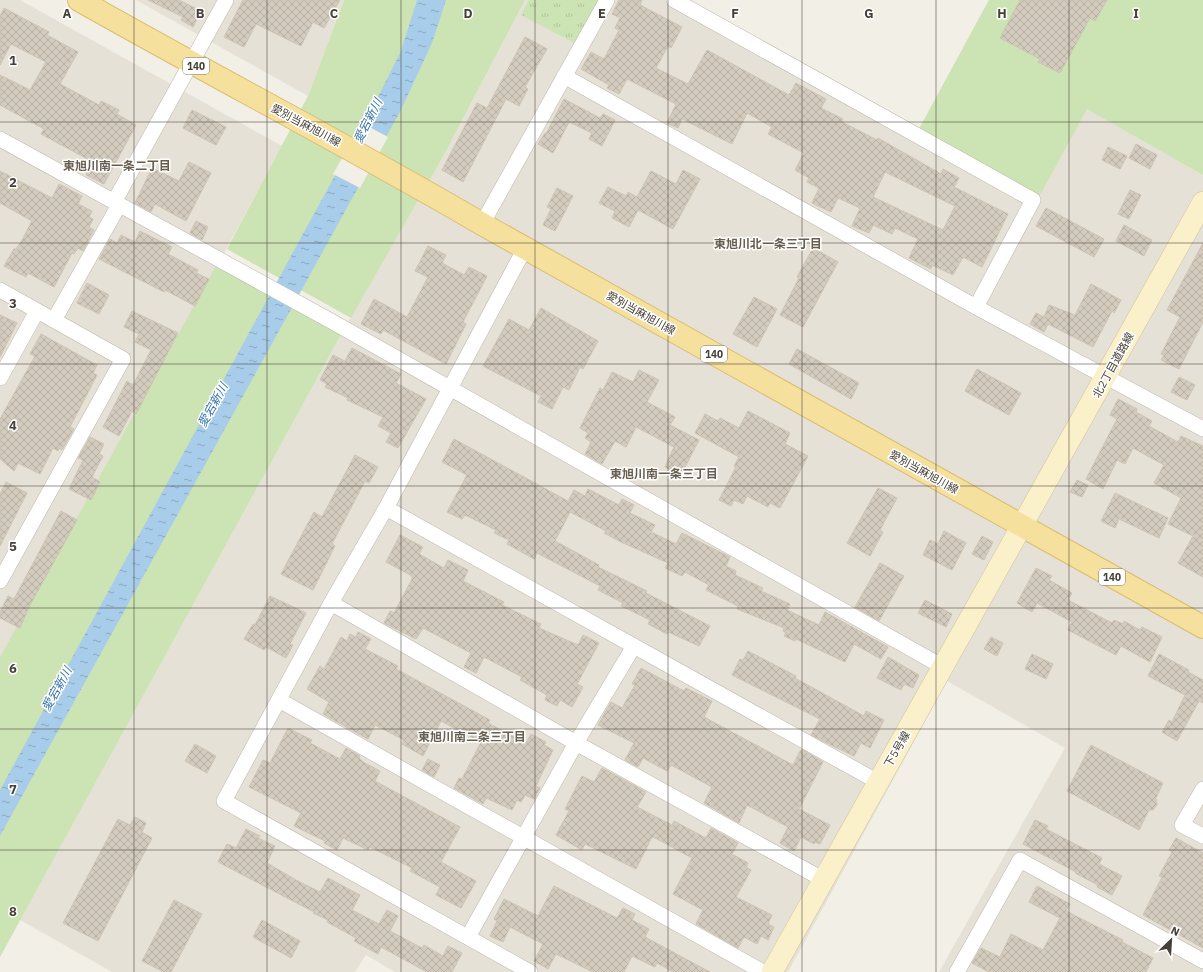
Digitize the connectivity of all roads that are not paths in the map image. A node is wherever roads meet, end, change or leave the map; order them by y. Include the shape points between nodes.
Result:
1 (79, 0) edge
2 (226, 0) edge
3 (607, 0) edge
4 (674, 0) edge
5 (190, 63) junction
6 (564, 76) junction
7 (0, 139) edge
8 (1203, 202) edge
9 (116, 203) junction
10 (482, 224) junction
11 (525, 248) junction
12 (0, 290) edge
13 (976, 307) junction
14 (37, 311) junction
15 (54, 320) junction
16 (1106, 377) junction
17 (0, 378) edge
18 (449, 389) junction
19 (1203, 429) edge
20 (386, 508) junction
21 (1022, 526) junction
22 (0, 581) edge
23 (331, 603) junction
24 (1203, 627) edge
25 (634, 646) junction
26 (943, 667) junction
27 (279, 700) junction
28 (576, 743) junction
29 (878, 782) junction
30 (1203, 789) edge
31 (1203, 836) edge
32 (524, 838) junction
33 (824, 880) junction
34 (468, 937) junction
35 (1203, 961) edge
36 (530, 972) edge
37 (762, 972) edge
38 (772, 972) edge
39 (957, 972) edge

1 - 5 main road, 愛別当麻旭川線 / 140
2 - 5 street
3 - 6 street
4 - 13 street via 1033,200
5 - 9 street
5 - 10 main road, 愛別当麻旭川線 / 140 via 407,180
6 - 10 street
6 - 13 street
7 - 9 street
8 - 16 street, 北2丁目道路線
9 - 15 street
9 - 18 street
10 - 11 main road, 愛別当麻旭川線 / 140
11 - 18 street
11 - 21 main road, 愛別当麻旭川線 / 140
12 - 14 street
13 - 16 street
14 - 15 street
14 - 17 street
15 - 22 street via 123,359
16 - 19 street
16 - 21 street, 北2丁目道路線
18 - 20 street
18 - 26 street
20 - 23 street
20 - 25 street
21 - 24 main road, 愛別当麻旭川線 / 140
21 - 26 street, 下5号線
23 - 27 street
23 - 28 street
25 - 28 street
25 - 29 street
26 - 29 street, 下5号線
27 - 32 street
27 - 34 street via 224,801
28 - 32 street
28 - 33 street
29 - 33 street, 下5号線
30 - 31 street via 1182,825
32 - 34 street
32 - 37 street
33 - 38 street, 下5号線
34 - 36 street
35 - 39 street via 1020,860

